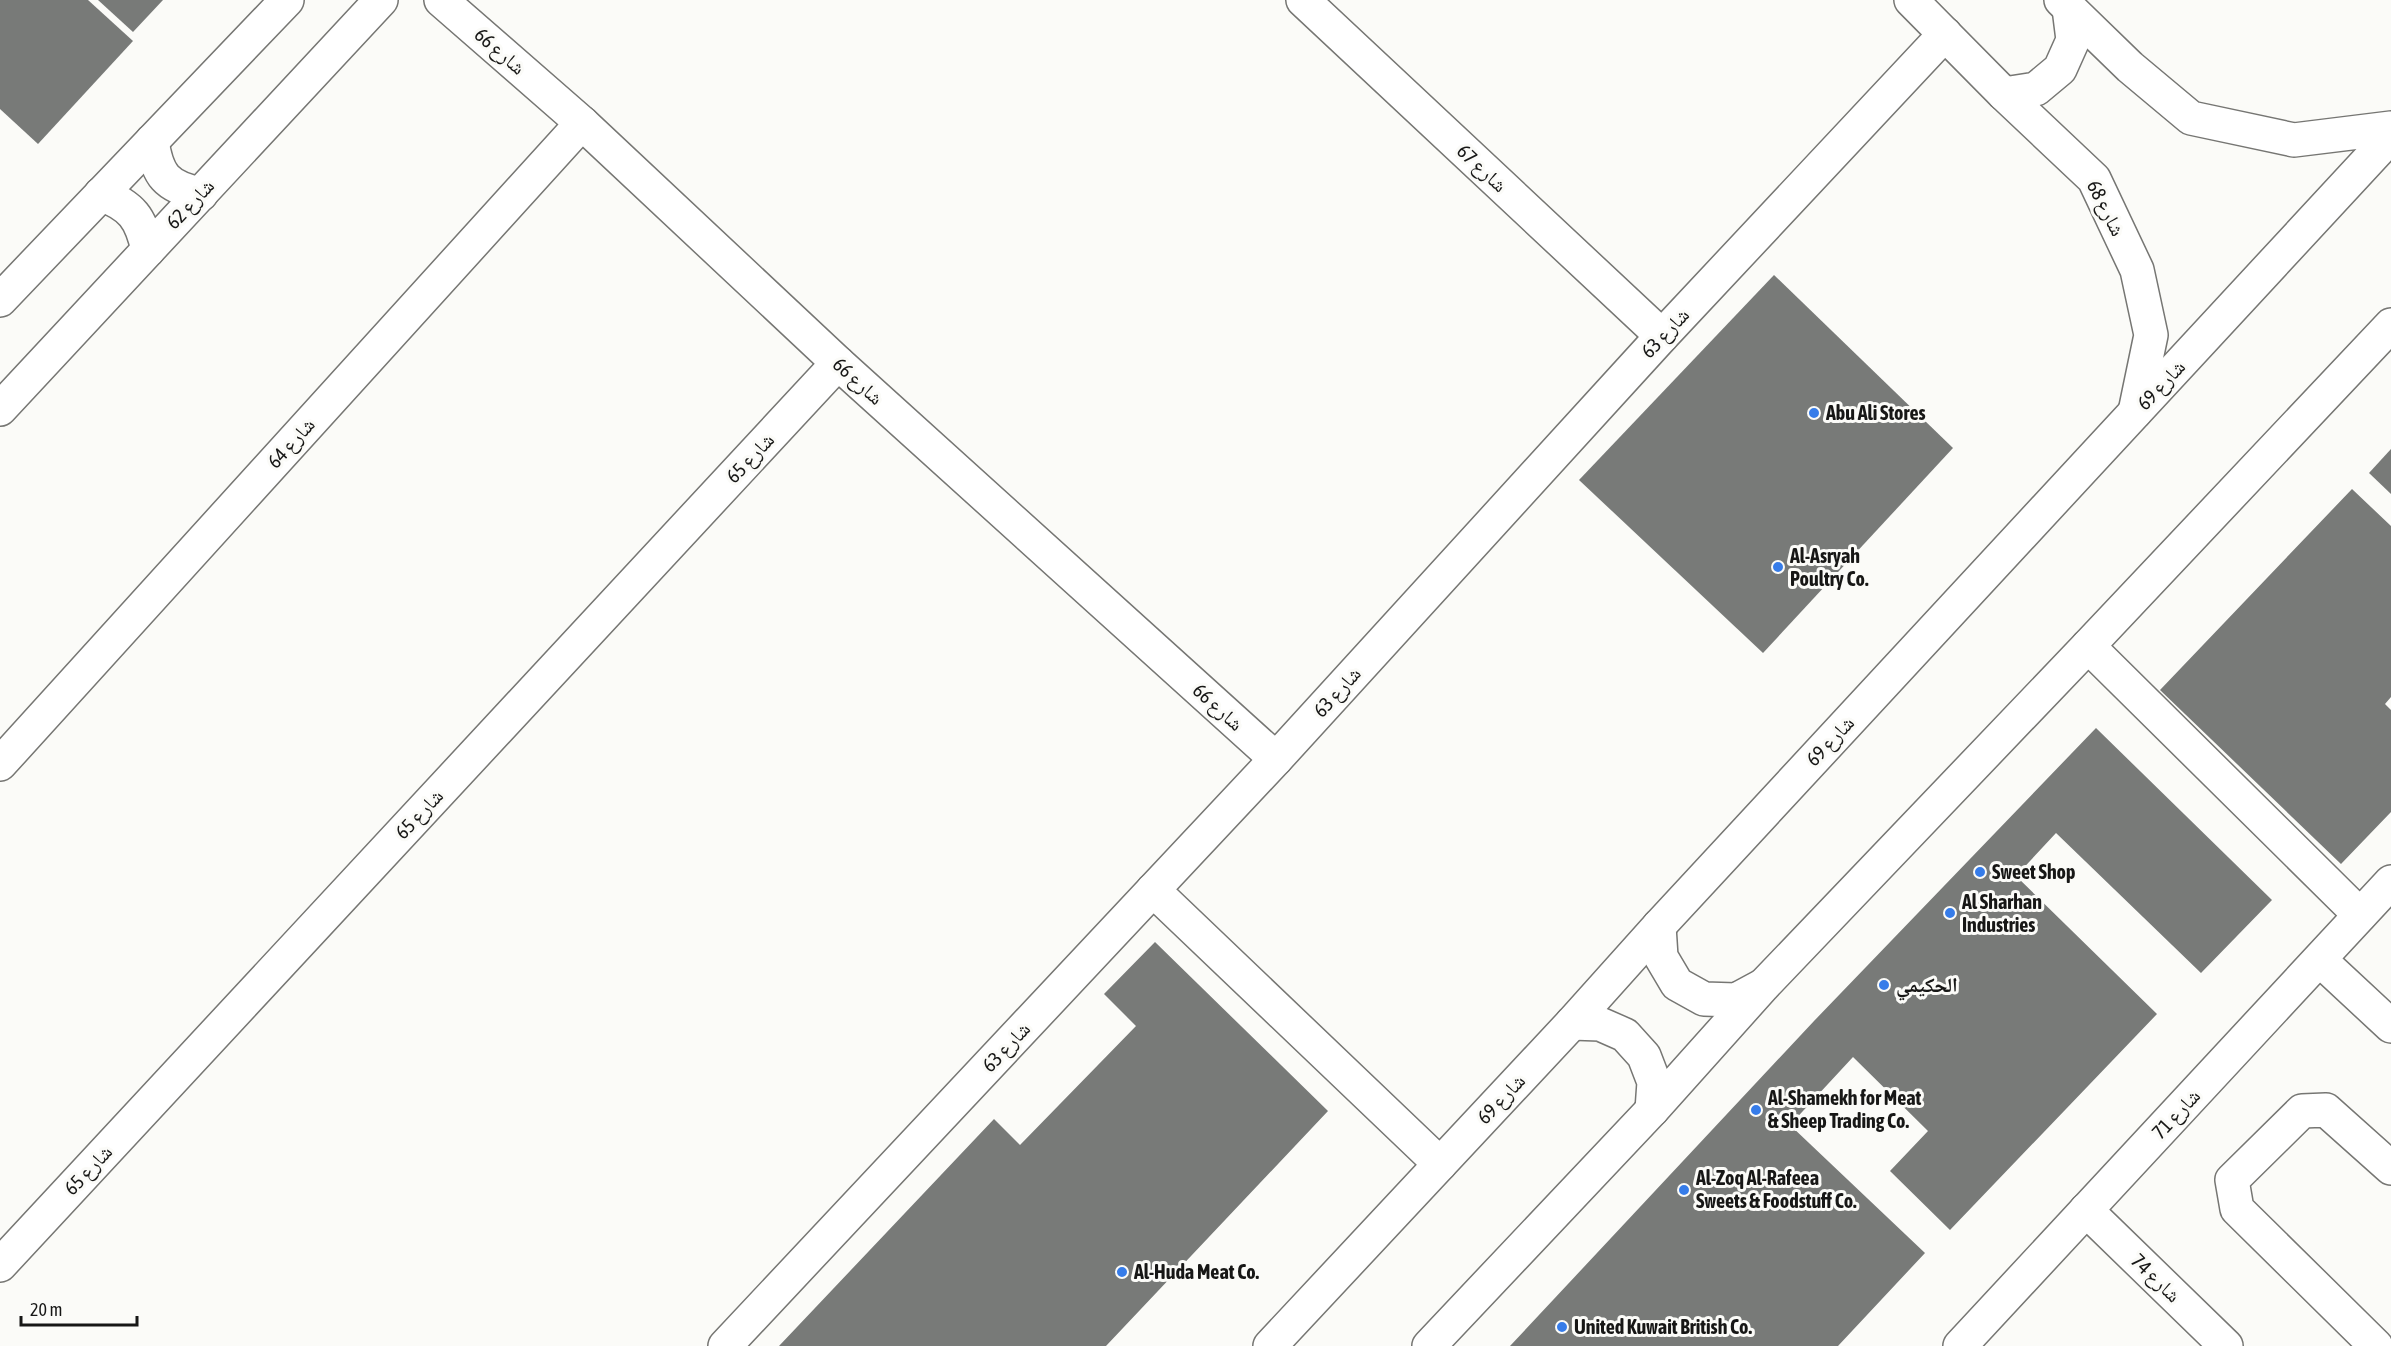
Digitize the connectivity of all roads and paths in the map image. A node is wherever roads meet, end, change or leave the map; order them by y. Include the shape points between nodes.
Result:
1 (287, 0) edge
2 (381, 0) edge
3 (441, 0) edge
4 (1303, 0) edge
5 (1911, 0) edge
6 (2065, 4) edge
7 (1945, 34) junction
8 (2004, 94) junction
9 (582, 123) junction
10 (2391, 128) edge
11 (2391, 136) edge
12 (152, 141) junction
13 (102, 194) junction
14 (201, 194) junction
15 (148, 250) junction
16 (0, 300) edge
17 (2391, 325) edge
18 (1662, 336) junction
19 (838, 363) junction
20 (0, 409) edge
21 (2134, 413) junction
22 (2088, 646) junction
23 (1276, 759) junction
24 (0, 764) edge
25 (2391, 882) edge
26 (1153, 890) junction
27 (2360, 915) junction
28 (1659, 926) junction
29 (2320, 960) junction
30 (1763, 986) junction
31 (1572, 1023) junction
32 (2391, 1026) edge
33 (1652, 1110) junction
34 (1440, 1164) junction
35 (2391, 1168) edge
36 (2086, 1210) junction
37 (0, 1265) edge
38 (725, 1346) edge
39 (1270, 1346) edge
40 (1429, 1346) edge
41 (1960, 1346) edge
42 (2226, 1346) edge
43 (2376, 1346) edge

1 - 12 street
2 - 14 street, شارع 62
3 - 9 street, شارع 66
4 - 18 street, شارع 67
5 - 7 street, شارع 68
6 - 8 street via 2073,40 2060,69 2036,89
6 - 10 street via 2130,67 2191,118 2294,140
7 - 8 street, شارع 68
7 - 18 street, شارع 63
8 - 21 street, شارع 68 via 2094,179 2137,270 2151,335
9 - 19 street, شارع 66
9 - 24 street, شارع 64
11 - 21 street, شارع 69
12 - 13 street
12 - 14 street via 155,161 165,178 181,190
13 - 15 street via 120,201 135,214
13 - 16 street
14 - 15 street, شارع 62
15 - 20 street, شارع 62
17 - 22 street
18 - 23 street, شارع 63
19 - 23 street, شارع 66
19 - 37 street, شارع 65
21 - 28 street, شارع 69
22 - 27 street
22 - 30 street
23 - 26 street, شارع 63
25 - 27 street, شارع 71
26 - 34 street
26 - 38 street, شارع 63
27 - 29 street, شارع 71
28 - 30 street via 1661,957 1677,984 1704,999 1736,1000
28 - 31 street, شارع 69
29 - 32 street
29 - 36 street, شارع 71
30 - 33 street
31 - 33 street via 1600,1024 1626,1035 1644,1056 1654,1082
31 - 34 street, شارع 69
33 - 40 street
34 - 39 street, شارع 69
35 - 43 street via 2326,1110 2302,1111 2232,1180 2237,1209
36 - 41 street, شارع 71
36 - 42 street, شارع 74

